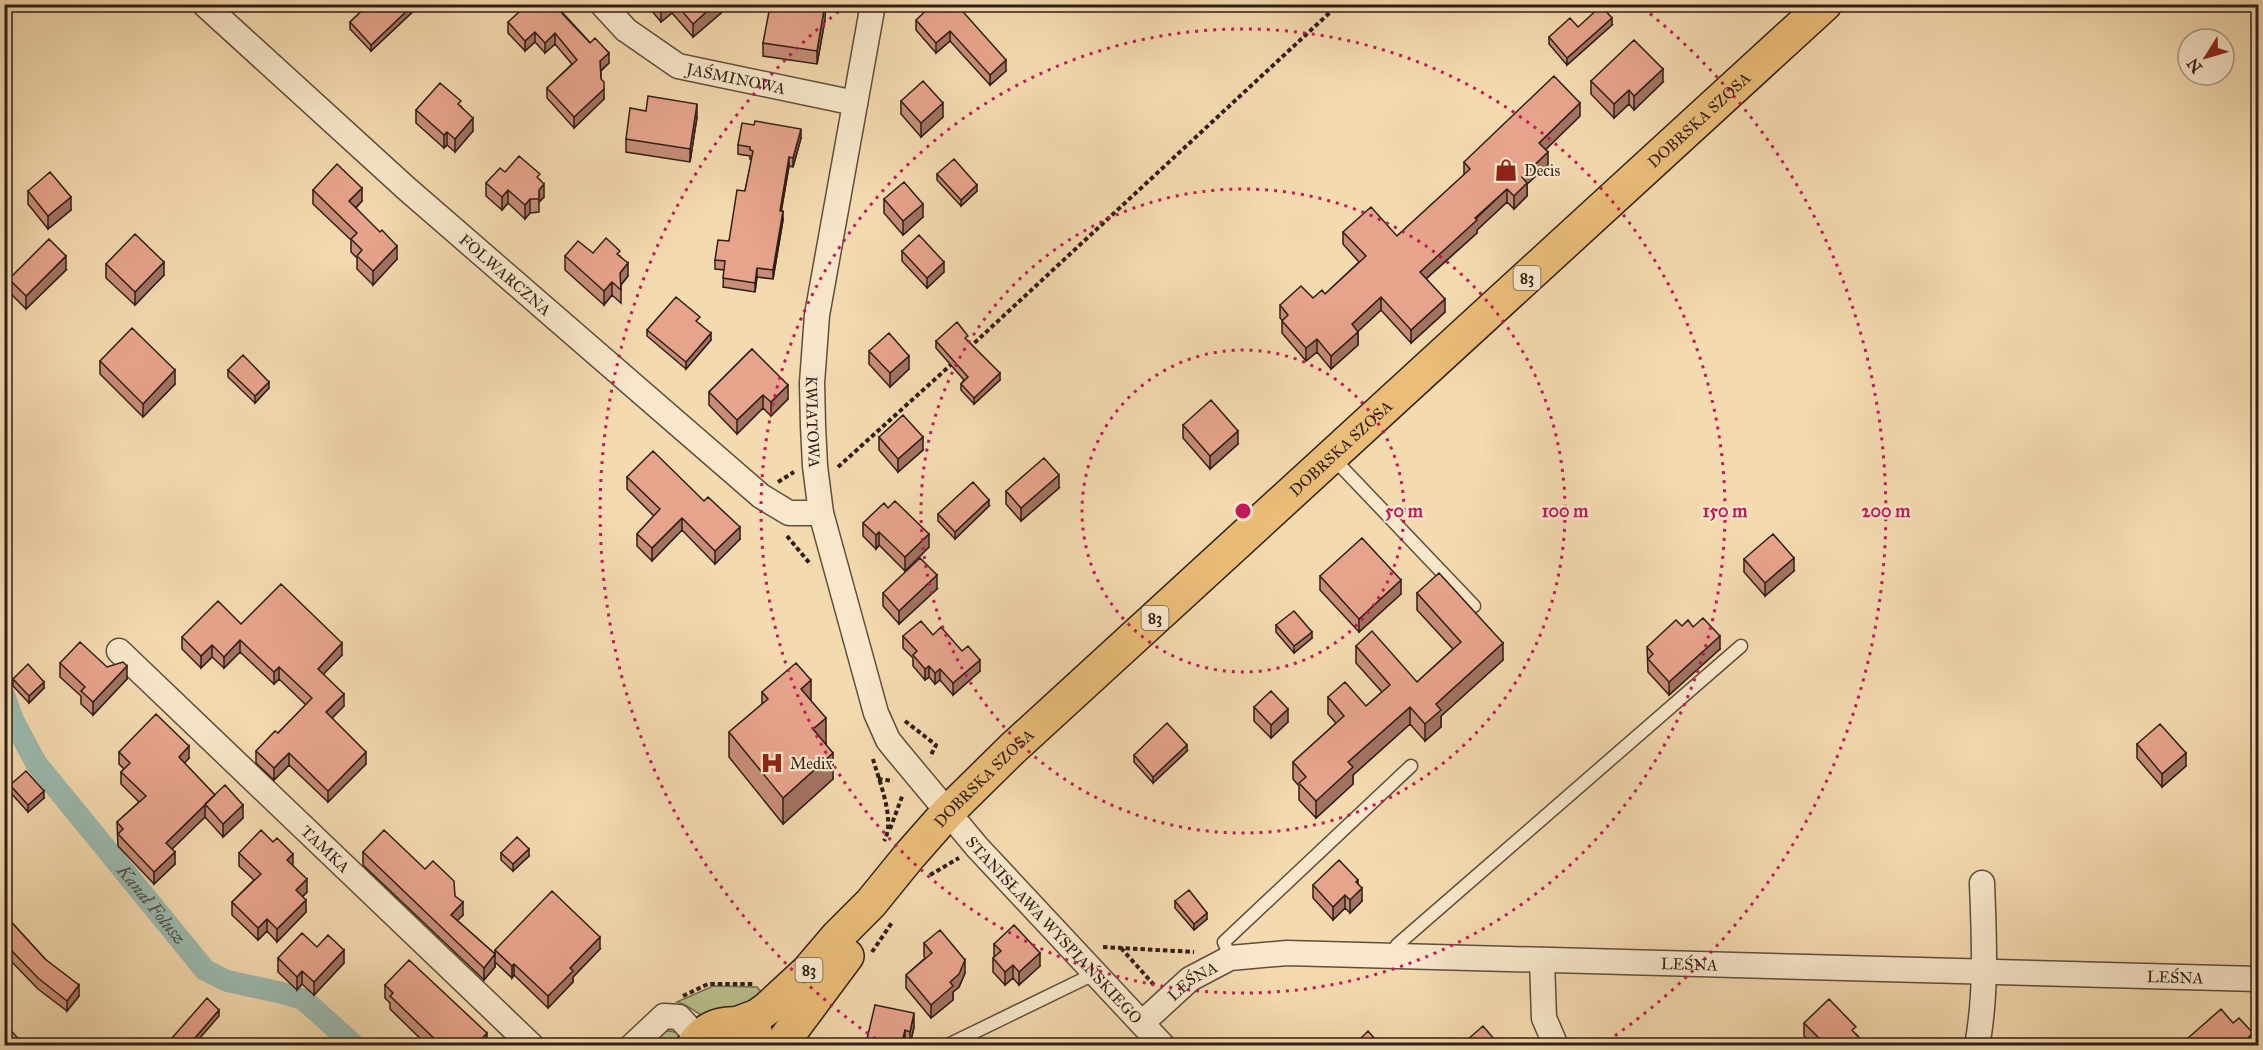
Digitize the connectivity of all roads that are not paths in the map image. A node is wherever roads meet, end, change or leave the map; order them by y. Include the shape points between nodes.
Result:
1 (204, 4) edge
2 (602, 4) edge
3 (873, 4) edge
4 (1825, 4) edge
5 (855, 103) junction
6 (1332, 456) junction
7 (821, 513) junction
8 (1474, 606) dead end
9 (1741, 646) dead end
10 (119, 651) dead end
11 (1411, 766) dead end
12 (947, 813) junction
13 (1982, 883) dead end
14 (884, 911) junction
15 (1228, 953) junction
16 (1392, 958) junction
17 (1542, 960) junction
18 (1984, 970) junction
19 (1096, 973) junction
20 (2259, 979) edge
21 (1142, 1023) junction
22 (736, 1024) junction
23 (696, 1042) edge
24 (532, 1046) edge
25 (632, 1046) edge
26 (768, 1046) edge
27 (780, 1046) edge
28 (946, 1046) edge
29 (1163, 1046) edge
30 (1556, 1046) edge
31 (1977, 1046) edge

1 - 7 street, FOLWARCZNA via 407,189 761,496 789,513
2 - 5 street, JAŚMINOWA via 626,30 678,66
3 - 5 street, KWIATOWA
4 - 6 main road, DOBRSKA SZOSA / 83
5 - 7 street, KWIATOWA via 817,315 812,383
6 - 8 lane
6 - 12 main road, DOBRSKA SZOSA / 83
7 - 12 street, KWIATOWA via 876,712 892,745
9 - 16 lane via 1397,945
10 - 24 street, TAMKA
11 - 15 lane via 1224,942
12 - 14 main road, DOBRSKA SZOSA / 83 via 909,855
12 - 19 street, STANISŁAWA WYSPIAŃSKIEGO
13 - 18 street
14 - 22 main road, DOBRSKA SZOSA / 83 via 837,937 785,994 757,1016
14 - 27 main road, DOBRSKA SZOSA / 83
15 - 16 street, LEŚNA
15 - 21 street, LEŚNA via 1190,979
16 - 17 street, LEŚNA
17 - 18 street, LEŚNA
17 - 30 street via 1544,1018
18 - 20 street, LEŚNA
18 - 31 street
19 - 21 street, STANISŁAWA WYSPIAŃSKIEGO
19 - 28 lane
21 - 29 street, STANISŁAWA WYSPIAŃSKIEGO
22 - 23 main road, DOBRSKA SZOSA via 709,1029
22 - 26 main road via 759,1034
23 - 25 street via 679,1017 664,1016

